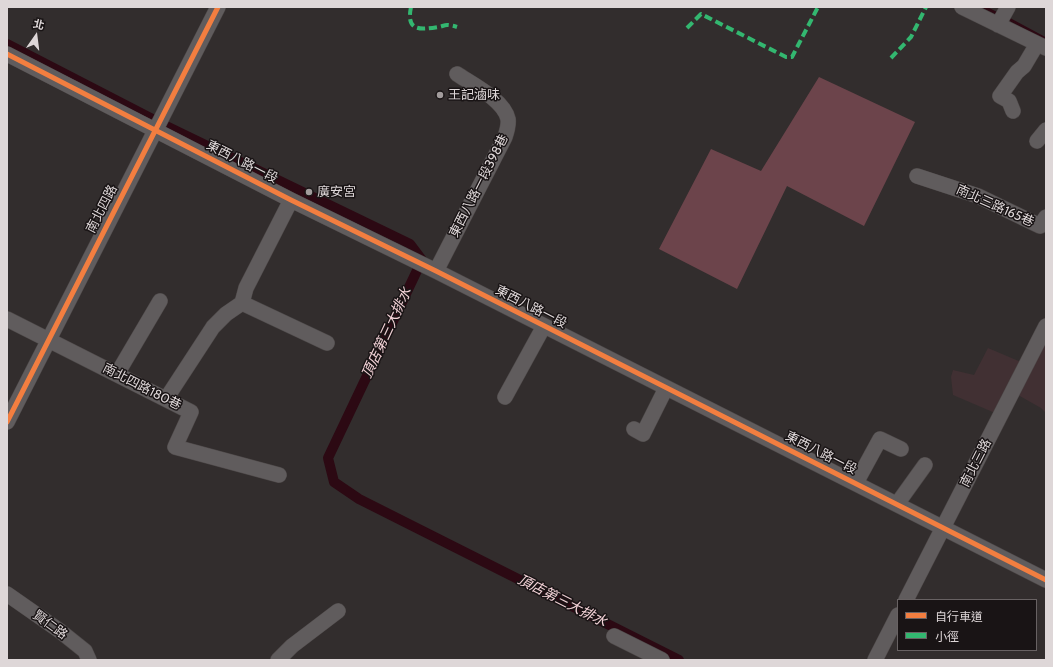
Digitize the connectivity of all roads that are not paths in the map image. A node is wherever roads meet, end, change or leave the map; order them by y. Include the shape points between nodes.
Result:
1 (218, 7) edge
2 (962, 7) edge
3 (1008, 7) edge
4 (998, 25) junction
5 (1042, 46) edge
6 (7, 54) edge
7 (457, 74) dead end
8 (1013, 111) dead end
9 (155, 130) junction
10 (916, 176) dead end
11 (291, 200) junction
12 (1046, 216) edge
13 (436, 271) junction
14 (160, 300) dead end
15 (242, 303) junction
16 (7, 319) edge
17 (544, 326) junction
18 (1046, 326) edge
19 (48, 340) junction
20 (327, 343) dead end
21 (117, 374) junction
22 (666, 388) junction
23 (504, 397) dead end
24 (166, 399) junction
25 (7, 422) edge
26 (634, 429) dead end
27 (901, 449) dead end
28 (925, 465) dead end
29 (279, 475) dead end
30 (856, 483) junction
31 (897, 504) junction
32 (942, 527) junction
33 (1046, 580) edge
34 (8, 597) edge
35 (906, 599) edge
36 (338, 611) dead end
37 (897, 617) edge
38 (614, 636) dead end
39 (89, 660) edge
40 (278, 660) edge
41 (662, 660) edge
42 (875, 660) edge

1 - 9 street, 南北四路
2 - 4 street
3 - 4 street
4 - 5 street
5 - 8 street via 1017,72 1000,96 1009,101
6 - 9 street, 東西八路一段
7 - 13 street, 東西八路一段398巷 via 499,103 508,117 509,126
9 - 11 street, 東西八路一段
9 - 19 street, 南北四路
10 - 12 street, 南北三路165巷 via 978,196 1040,226
11 - 13 street, 東西八路一段
11 - 15 street via 246,288
13 - 17 street, 東西八路一段
14 - 21 street
15 - 20 street
15 - 24 street via 226,314 214,328
16 - 19 street, 南北四路180巷
17 - 22 street, 東西八路一段
17 - 23 street
18 - 32 street, 南北三路
19 - 21 street, 南北四路180巷
19 - 25 street, 南北四路
21 - 24 street, 南北四路180巷
22 - 26 street via 643,434
22 - 30 street, 東西八路一段
24 - 29 street, 南北四路180巷 via 191,412 175,447
27 - 30 street via 880,439
28 - 31 street
30 - 31 street, 東西八路一段
31 - 32 street, 東西八路一段
32 - 33 street, 東西八路一段
32 - 35 street, 南北三路
34 - 39 street, 賢仁路 via 60,631 85,651
36 - 40 street
37 - 42 street
38 - 41 street

